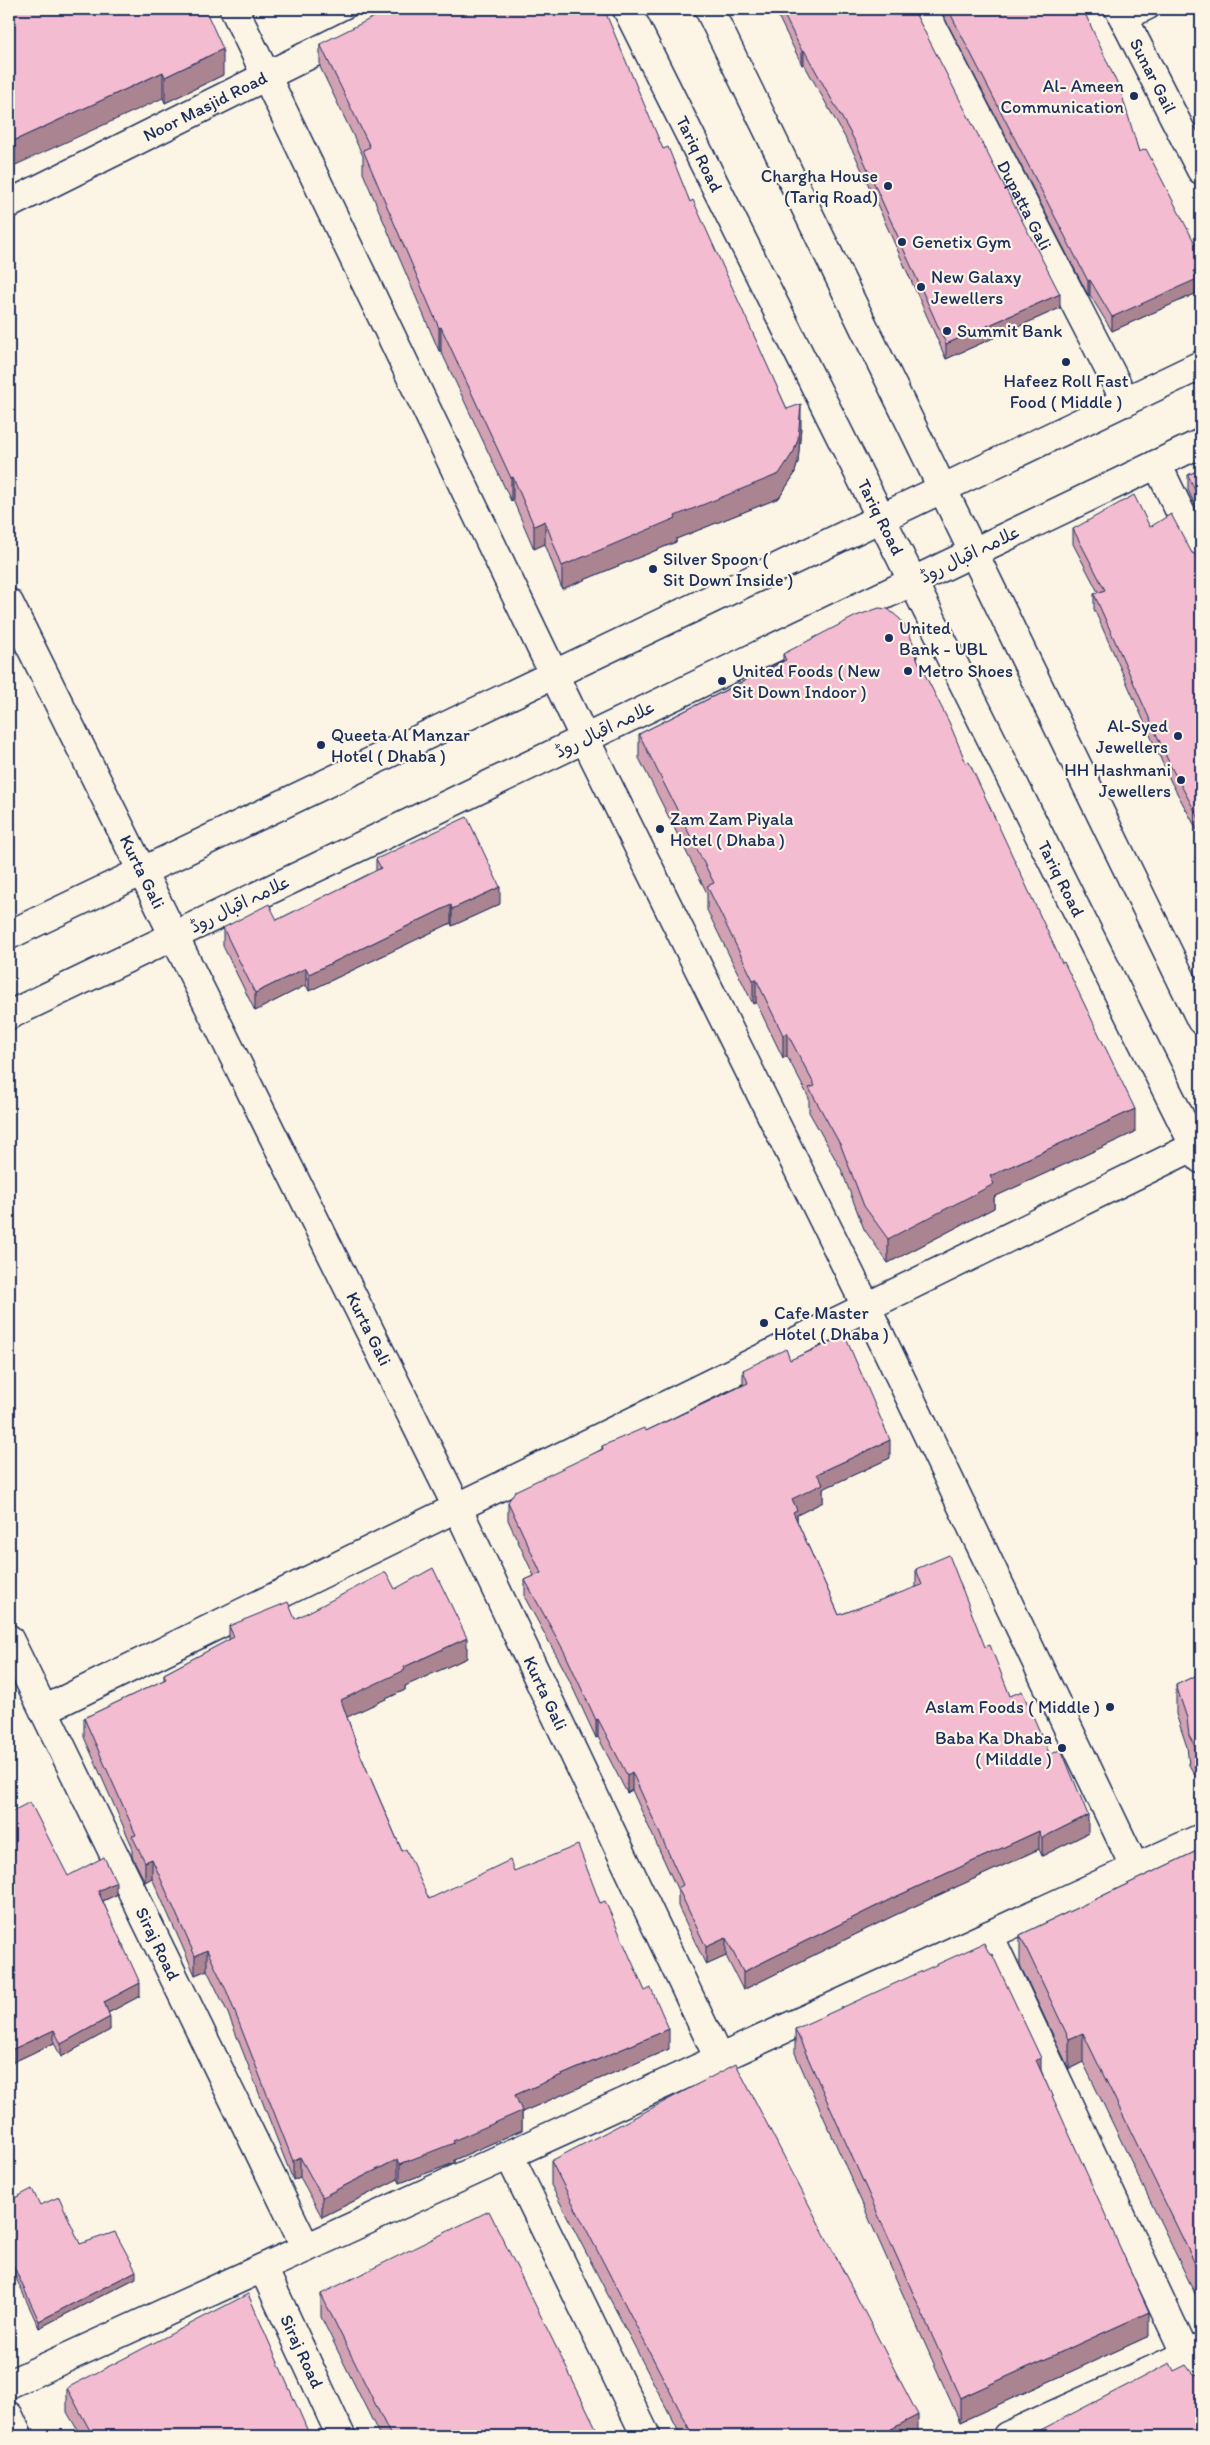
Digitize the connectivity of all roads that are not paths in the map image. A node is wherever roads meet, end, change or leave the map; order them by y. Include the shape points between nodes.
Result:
1 (234, 9) edge
2 (401, 9) edge
3 (627, 9) edge
4 (709, 9) edge
5 (923, 9) edge
6 (1150, 9) edge
7 (1122, 15) edge
8 (267, 76) junction
9 (1195, 143) edge
10 (1201, 170) edge
11 (9, 204) edge
12 (1201, 366) edge
13 (1126, 402) junction
14 (1201, 443) edge
15 (1157, 464) junction
16 (944, 489) junction
17 (883, 517) junction
18 (974, 552) junction
19 (1201, 555) edge
20 (914, 581) junction
21 (9, 603) edge
22 (554, 675) junction
23 (585, 738) junction
24 (142, 872) junction
25 (9, 935) edge
26 (174, 936) junction
27 (9, 1015) edge
28 (1201, 1020) edge
29 (1198, 1153) edge
30 (866, 1308) junction
31 (457, 1507) junction
32 (9, 1639) edge
33 (44, 1710) junction
34 (1201, 1838) edge
35 (1135, 1868) junction
36 (989, 1935) junction
37 (720, 2059) junction
38 (509, 2155) junction
39 (306, 2248) junction
40 (263, 2268) junction
41 (1193, 2352) edge
42 (9, 2384) edge
43 (1201, 2387) edge
44 (9, 2416) edge
45 (18, 2436) edge
46 (341, 2436) edge
47 (646, 2436) edge
48 (1007, 2436) edge

1 - 8 street
2 - 8 street, Noor Masjid Road
3 - 17 street, Tariq Road
4 - 16 street
5 - 13 street, Dupatta Gali
6 - 7 lane
7 - 9 street, Sunar Gail
8 - 11 street, Noor Masjid Road
8 - 22 street
9 - 10 street, Sunar Gail
12 - 13 street
13 - 16 street
14 - 15 street, علامہ اقبال روڈ
15 - 18 street, علامہ اقبال روڈ
15 - 19 street
16 - 17 street
16 - 18 street
17 - 20 street, Tariq Road
17 - 22 street
18 - 20 street, علامہ اقبال روڈ
18 - 28 street
20 - 23 street, علامہ اقبال روڈ
20 - 29 street, Tariq Road
21 - 24 street, Kurta Gali
22 - 23 street
22 - 24 street
23 - 26 street, علامہ اقبال روڈ
23 - 30 street
24 - 25 street
24 - 26 street, Kurta Gali
26 - 27 street, علامہ اقبال روڈ
26 - 31 street, Kurta Gali
29 - 30 street
30 - 31 street
30 - 35 street
31 - 33 street
31 - 37 street, Kurta Gali
32 - 33 street, Siraj Road
33 - 39 street, Siraj Road
34 - 35 street
35 - 36 street
36 - 37 street
36 - 41 street
37 - 38 street
38 - 39 street
38 - 47 street
39 - 40 street
40 - 42 street
40 - 46 street, Siraj Road
41 - 43 street
41 - 48 street
44 - 45 street

